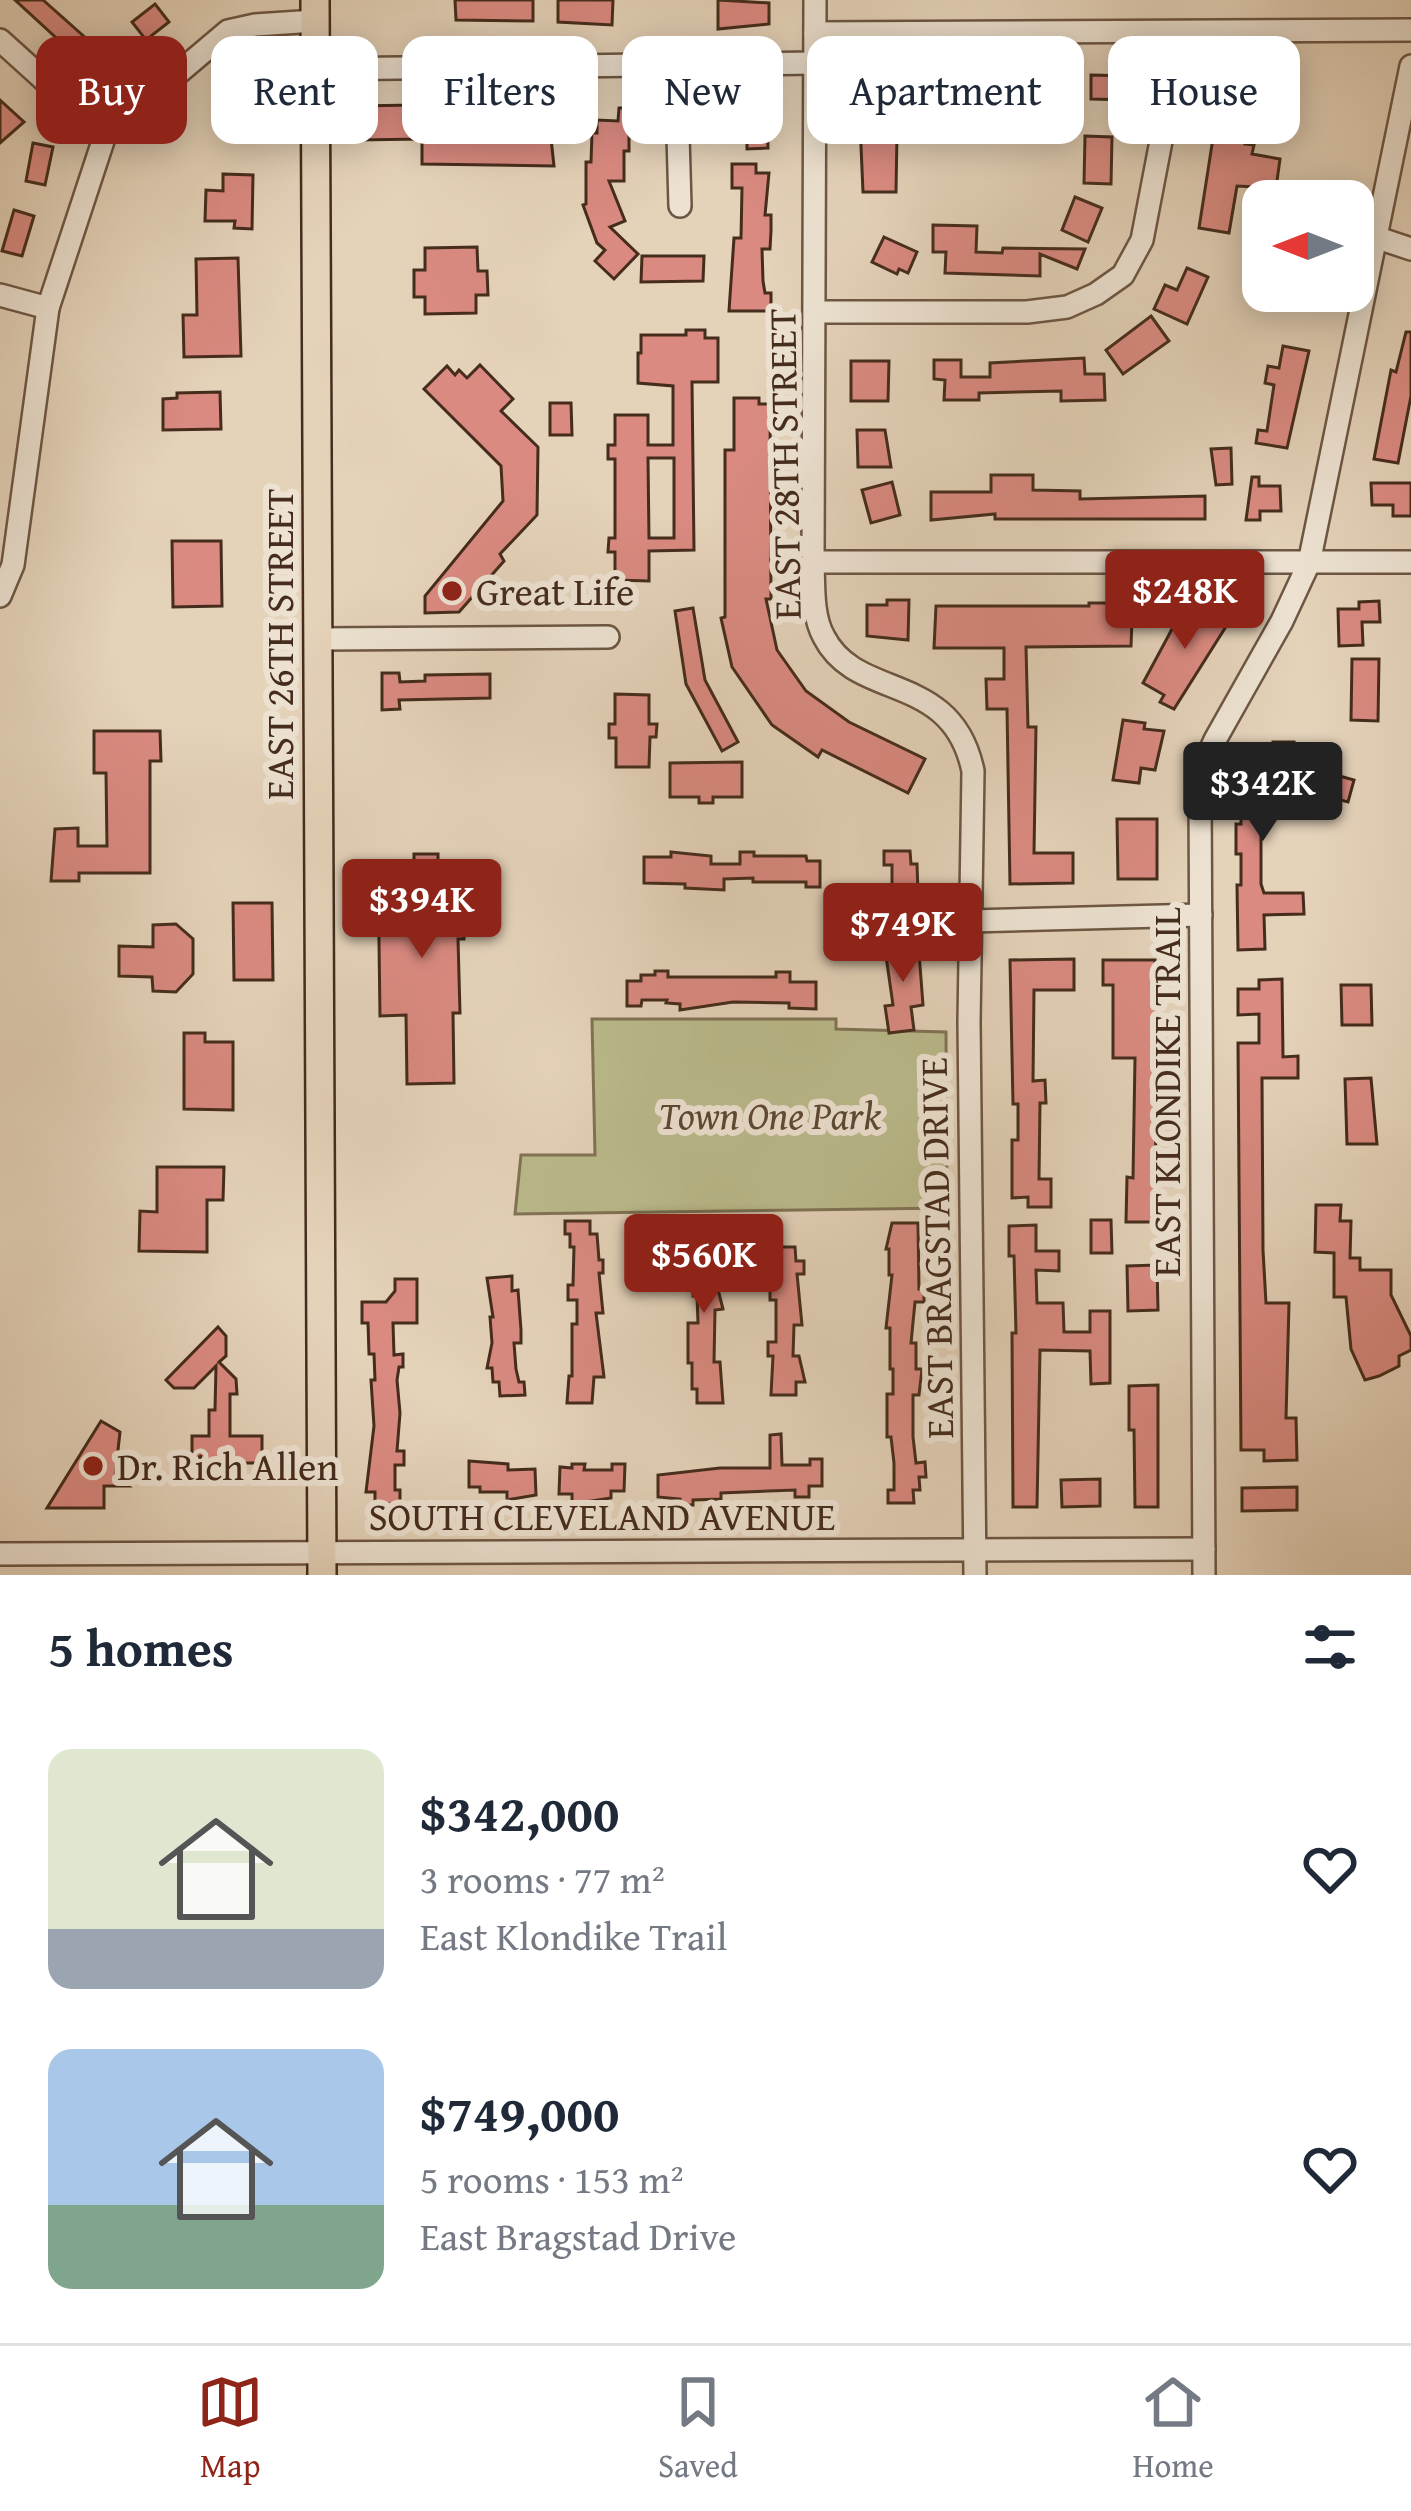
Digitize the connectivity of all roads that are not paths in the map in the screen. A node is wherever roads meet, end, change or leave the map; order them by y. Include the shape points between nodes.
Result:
1 (815, 0) edge
2 (315, 10) edge
3 (1411, 30) edge
4 (1182, 32) junction
5 (815, 33) joint
6 (0, 40) edge
7 (187, 66) edge
8 (622, 66) edge
9 (1411, 66) edge
10 (378, 68) edge
11 (36, 73) edge
12 (102, 144) edge
13 (315, 144) edge
14 (678, 144) edge
15 (815, 144) edge
16 (680, 206) dead end
17 (1378, 238) junction
18 (1411, 249) edge
19 (0, 295) edge
20 (48, 308) junction
21 (815, 312) junction
22 (814, 562) junction
23 (1411, 562) edge
24 (1310, 563) junction
25 (7, 564) edge
26 (0, 596) edge
27 (608, 637) dead end
28 (318, 639) junction
29 (1201, 915) junction
30 (971, 921) junction
31 (1204, 1550) junction
32 (692, 1551) junction
33 (975, 1551) junction
34 (0, 1554) edge
35 (322, 1564) edge
36 (692, 1575) edge
37 (975, 1575) edge
38 (1204, 1575) edge

1 - 5 street, EAST 28TH STREET
2 - 7 street via 228,31
3 - 4 street
4 - 5 street
4 - 21 street via 1142,240 1123,275 1067,307 1027,312
6 - 11 street
8 - 10 street
9 - 17 street, EAST KLONDIKE TRAIL
12 - 20 street
13 - 28 main road, EAST 26TH STREET
14 - 16 street
15 - 21 street, EAST 28TH STREET
17 - 18 street
17 - 24 street, EAST KLONDIKE TRAIL
19 - 20 street
20 - 25 street
21 - 22 street, EAST 28TH STREET
22 - 24 street
22 - 30 street, EAST 28TH STREET via 820,632 832,652 937,707 968,746
23 - 24 street
24 - 29 street, EAST KLONDIKE TRAIL via 1203,766
25 - 26 street
27 - 28 street
28 - 35 main road, EAST 26TH STREET
29 - 30 street
29 - 31 street, EAST KLONDIKE TRAIL
30 - 33 street, EAST BRAGSTAD DRIVE
31 - 33 street, SOUTH CLEVELAND AVENUE
31 - 38 street, EAST KLONDIKE TRAIL
32 - 33 street, SOUTH CLEVELAND AVENUE
32 - 35 street, SOUTH CLEVELAND AVENUE
32 - 36 street
33 - 37 street, EAST BRAGSTAD DRIVE
34 - 35 street, SOUTH CLEVELAND AVENUE

